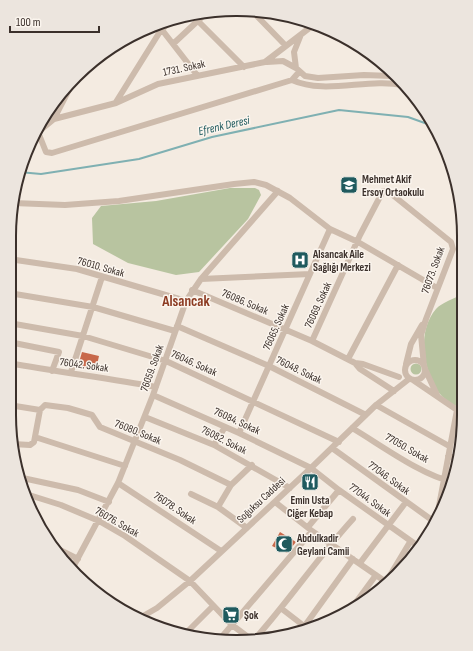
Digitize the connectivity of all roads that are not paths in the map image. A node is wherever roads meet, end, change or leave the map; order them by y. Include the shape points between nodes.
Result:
1 (258, 17) edge
2 (198, 21) joint
3 (309, 29) edge
4 (161, 30) edge
5 (158, 31) edge
6 (302, 34) junction
7 (173, 44) junction
8 (286, 46) junction
9 (265, 62) junction
10 (244, 67) junction
11 (297, 70) junction
12 (197, 75) junction
13 (387, 76) edge
14 (292, 80) junction
15 (396, 85) edge
16 (64, 100) edge
17 (116, 103) junction
18 (54, 119) junction
19 (46, 126) edge
20 (40, 137) edge
21 (278, 191) junction
22 (383, 191) joint
23 (19, 203) edge
24 (330, 228) junction
25 (358, 242) junction
26 (16, 260) edge
27 (398, 265) junction
28 (310, 274) junction
29 (102, 277) junction
30 (201, 279) junction
31 (437, 288) junction
32 (192, 290) junction
33 (16, 294) edge
34 (186, 301) junction
35 (93, 307) junction
36 (426, 318) junction
37 (16, 324) edge
38 (176, 329) junction
39 (286, 330) junction
40 (83, 336) junction
41 (312, 341) junction
42 (16, 343) edge
43 (348, 359) junction
44 (166, 362) junction
45 (355, 363) junction
46 (16, 364) edge
47 (406, 364) junction
48 (269, 366) junction
49 (425, 368) junction
50 (52, 371) junction
51 (71, 372) junction
52 (402, 375) junction
53 (411, 379) junction
54 (156, 387) junction
55 (394, 391) junction
56 (153, 395) junction
57 (436, 395) junction
58 (254, 401) junction
59 (376, 405) junction
60 (16, 406) edge
61 (40, 410) junction
62 (457, 410) joint
63 (366, 415) junction
64 (145, 417) junction
65 (225, 427) junction
66 (352, 428) junction
67 (240, 433) junction
68 (35, 437) junction
69 (338, 442) junction
70 (135, 443) junction
71 (18, 445) edge
72 (214, 445) junction
73 (449, 446) junction
74 (332, 448) junction
75 (448, 456) junction
76 (453, 457) edge
77 (252, 465) junction
78 (125, 466) junction
79 (311, 468) junction
80 (26, 479) edge
81 (443, 480) junction
82 (446, 481) edge
83 (118, 482) junction
84 (231, 485) junction
85 (290, 488) junction
86 (339, 490) junction
87 (442, 492) edge
88 (191, 494) dead end
89 (32, 496) edge
90 (109, 502) junction
91 (275, 502) junction
92 (406, 502) junction
93 (218, 507) junction
94 (353, 518) dead end
95 (430, 519) edge
96 (99, 521) junction
97 (387, 526) junction
98 (246, 528) junction
99 (310, 529) junction
100 (410, 542) junction
101 (331, 543) junction
102 (415, 544) edge
103 (221, 551) junction
104 (65, 552) edge
105 (78, 559) junction
106 (353, 559) junction
107 (360, 563) junction
108 (75, 564) edge
109 (395, 567) edge
110 (376, 575) junction
111 (382, 580) edge
112 (190, 581) junction
113 (359, 598) edge
114 (213, 606) junction
115 (282, 609) junction
116 (145, 615) edge
117 (307, 623) edge
118 (232, 625) junction
119 (300, 625) edge
120 (189, 630) edge
121 (259, 634) edge
122 (223, 635) edge
123 (246, 635) edge

1 - 8 street
2 - 7 street
2 - 10 street
3 - 6 street, 1731. Sokak
4 - 7 street
5 - 17 street
6 - 8 street, 1731. Sokak
6 - 11 street via 294,52
7 - 12 street
8 - 9 street, 1731. Sokak
9 - 10 street, 1731. Sokak
9 - 11 street via 283,61
10 - 12 street, 1731. Sokak
11 - 13 street via 305,76 318,78
11 - 14 street
12 - 17 street, 1731. Sokak via 158,84
14 - 15 street via 308,86 375,83
14 - 20 street via 52,153 46,152
16 - 18 street
17 - 18 street, 1731. Sokak
18 - 19 street
21 - 23 street via 254,182 65,206
21 - 24 street
21 - 30 street, 76059. Sokak
22 - 25 street, 76069. Sokak
22 - 31 street, 76073. Sokak via 389,192 451,242 453,249
24 - 25 street
24 - 28 street, 76065. Sokak
25 - 27 street
25 - 41 street, 76069. Sokak
26 - 29 street, 76010. Sokak
27 - 31 street
27 - 43 street
28 - 30 street
28 - 39 street, 76065. Sokak
29 - 34 street, 76010. Sokak
29 - 35 street
30 - 32 street, 76059. Sokak
31 - 36 street, 76073. Sokak
32 - 34 street, 76059. Sokak
32 - 39 street, 76086. Sokak
33 - 35 street, 76048. Sokak
34 - 38 street, 76059. Sokak
35 - 38 street, 76048. Sokak
35 - 40 street
36 - 47 street via 411,344
36 - 49 street via 421,335
37 - 40 street, 76046. Sokak
38 - 44 street, 76059. Sokak
38 - 48 street, 76048. Sokak
39 - 41 street, 76086. Sokak
39 - 48 street, 76065. Sokak
40 - 44 street, 76046. Sokak
40 - 51 street
41 - 43 street, 76086. Sokak
42 - 50 street via 59,352
43 - 45 street, 76086. Sokak
44 - 54 street, 76059. Sokak
44 - 58 street, 76046. Sokak
45 - 52 street, 76086. Sokak
45 - 55 street, 76086. Sokak
46 - 50 street, 76042. Sokak
47 - 49 street via 418,360
47 - 52 street
48 - 58 street, 76065. Sokak
48 - 63 street, 76048. Sokak
49 - 53 street via 422,377
49 - 57 street
50 - 51 street, 76042. Sokak
51 - 54 street, 76042. Sokak
52 - 53 street
52 - 55 street
53 - 55 street, Soğuksu Caddesi
53 - 57 street
54 - 56 street, 76059. Sokak
55 - 59 street, Soğuksu Caddesi
56 - 64 street, 76059. Sokak
56 - 65 street, 76084. Sokak
57 - 62 street
58 - 67 street, 76065. Sokak
58 - 69 street, 76046. Sokak
59 - 63 street, Soğuksu Caddesi
59 - 73 street
60 - 61 street
61 - 68 street
61 - 70 street, 76080. Sokak via 46,405 92,415 100,427
62 - 73 street
63 - 66 street, Soğuksu Caddesi
64 - 70 street, 76059. Sokak
64 - 72 street, 76082. Sokak
65 - 67 street, 76084. Sokak
65 - 72 street
66 - 69 street, Soğuksu Caddesi
66 - 81 street, 77050. Sokak
67 - 79 street, 76084. Sokak
68 - 71 street via 30,446
68 - 78 street
69 - 74 street, Soğuksu Caddesi
70 - 78 street, 76059. Sokak
70 - 84 street, 76080. Sokak via 180,460
72 - 77 street, 76082. Sokak
73 - 75 street
74 - 79 street, Soğuksu Caddesi
74 - 92 street, 77046. Sokak
75 - 76 street
75 - 81 street
77 - 84 street
77 - 85 street, 76082. Sokak
78 - 83 street, 76059. Sokak
79 - 85 street, Soğuksu Caddesi
79 - 86 street, 77044. Sokak
80 - 90 street via 78,490
81 - 82 street, 77050. Sokak
81 - 87 street
83 - 90 street, 76059. Sokak
83 - 103 street, 76078. Sokak
84 - 93 street
85 - 91 street, Soğuksu Caddesi
86 - 97 street, 77044. Sokak
86 - 99 street
88 - 93 street
89 - 96 street, 76076. Sokak
90 - 96 street, 76059. Sokak
91 - 98 street, Soğuksu Caddesi
91 - 99 street
92 - 95 street, 77046. Sokak
92 - 97 street
93 - 98 street
94 - 101 street
96 - 105 street, 76059. Sokak
96 - 112 street, 76076. Sokak
97 - 100 street, 77044. Sokak
97 - 107 street
98 - 103 street, Soğuksu Caddesi
99 - 101 street
99 - 118 street
100 - 102 street, 77044. Sokak
100 - 109 street
101 - 106 street
101 - 115 street
103 - 112 street, Soğuksu Caddesi
104 - 105 street
105 - 108 street, 76059. Sokak
106 - 107 street
106 - 117 street
107 - 110 street
110 - 111 street
110 - 113 street
112 - 114 street, 76076. Sokak
112 - 116 street, Soğuksu Caddesi
114 - 118 street, 76076. Sokak
114 - 120 street
115 - 119 street
115 - 121 street
118 - 122 street
118 - 123 street, 76076. Sokak

